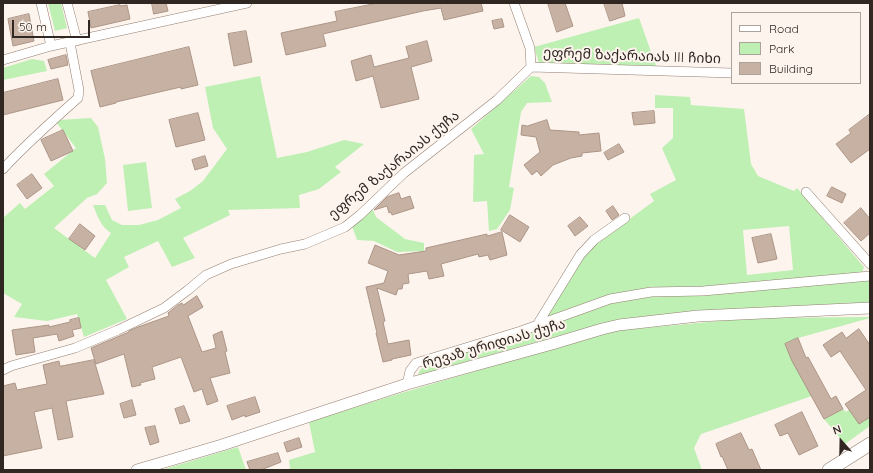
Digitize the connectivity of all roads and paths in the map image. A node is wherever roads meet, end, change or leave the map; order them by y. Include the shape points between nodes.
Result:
1 (41, 3) edge
2 (67, 3) edge
3 (244, 3) edge
4 (514, 3) edge
5 (73, 42) junction
6 (52, 46) junction
7 (3, 60) edge
8 (531, 67) junction
9 (731, 73) edge
10 (3, 170) edge
11 (806, 192) dead end
12 (625, 218) dead end
13 (870, 264) edge
14 (870, 276) edge
15 (870, 308) edge
16 (536, 325) junction
17 (3, 370) edge
18 (407, 384) junction
19 (870, 444) edge
20 (137, 470) edge
21 (830, 470) edge

1 - 6 street
2 - 5 street
3 - 5 street
4 - 8 street via 530,48
5 - 6 street
5 - 10 street via 80,90 78,98
6 - 7 street
8 - 9 street, ეფრემ ზაქარაიას III ჩიხი
8 - 17 street, ეფრემ ზაქარაიას ქუჩა via 497,100 404,173 345,227 305,244 231,264 206,275 164,308 118,330 75,348
11 - 13 street
12 - 16 street via 594,240 580,255
14 - 16 street via 703,291 644,293 610,299
15 - 18 street, რევაზ ურიდიას ქუჩა via 698,316 619,325
16 - 18 street via 416,363 410,371
18 - 20 street, რევაზ ურიდიას ქუჩა
19 - 21 main road

